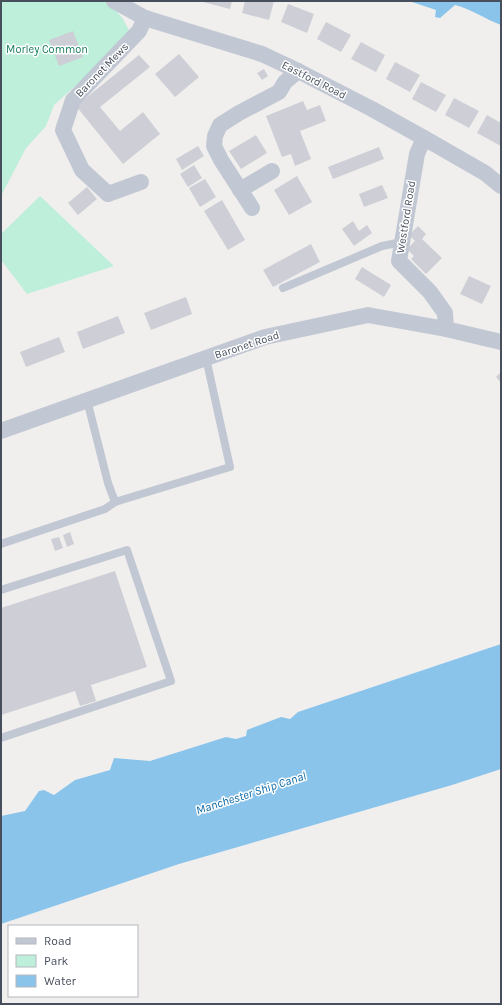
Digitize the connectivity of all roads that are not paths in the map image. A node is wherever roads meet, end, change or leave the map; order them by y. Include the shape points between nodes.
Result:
1 (114, 1) edge
2 (145, 18) junction
3 (298, 71) junction
4 (424, 138) junction
5 (272, 172) dead end
6 (141, 182) dead end
7 (501, 186) edge
8 (240, 190) junction
9 (252, 208) dead end
10 (402, 242) junction
11 (283, 288) dead end
12 (446, 329) junction
13 (501, 342) edge
14 (206, 358) junction
15 (87, 400) junction
16 (1, 431) edge
17 (115, 502) junction
18 (1, 544) edge
19 (1, 590) edge
20 (1, 738) edge

1 - 2 street, Eastford Road
2 - 3 street, Eastford Road via 262,54
2 - 6 street, Baronet Mews via 140,32 73,100 63,130 82,170 108,194
3 - 4 street, Eastford Road
3 - 8 street via 285,82 280,92 227,120 217,130 214,146
4 - 7 street, Eastford Road via 485,173
4 - 10 street, Westford Road via 416,154
5 - 8 street
8 - 9 street
10 - 11 lane via 382,246
10 - 12 street, Westford Road via 399,261 430,292 445,313
12 - 13 street, Baronet Road
12 - 14 street, Baronet Road via 368,314 265,337
14 - 15 street, Baronet Road
14 - 17 lane via 230,467
15 - 16 street, Baronet Road
15 - 17 lane
17 - 18 lane via 105,509
19 - 20 lane via 127,550 170,681

